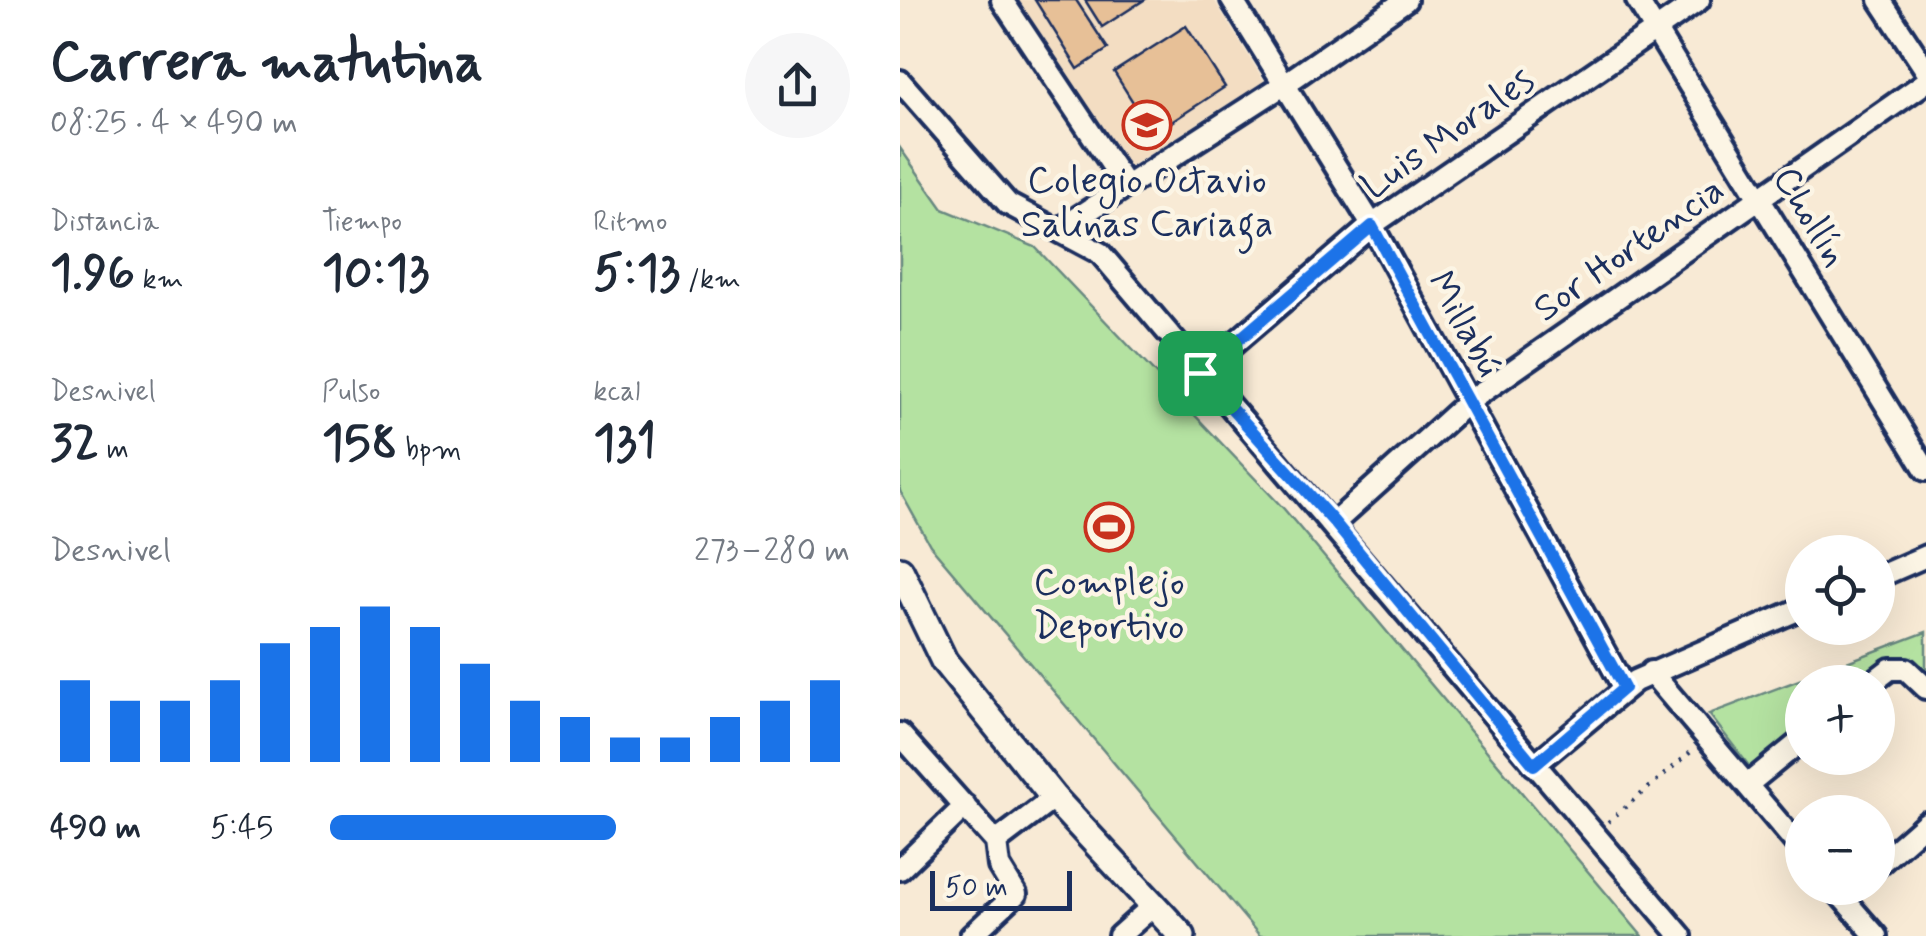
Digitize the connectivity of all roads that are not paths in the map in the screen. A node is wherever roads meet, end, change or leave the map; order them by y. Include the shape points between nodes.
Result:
1 (1002, 0) edge
2 (1232, 0) edge
3 (1406, 0) edge
4 (1637, 0) edge
5 (1699, 0) edge
6 (1880, 0) edge
7 (1656, 30) junction
8 (1926, 70) edge
9 (900, 81) edge
10 (1926, 82) edge
11 (1284, 84) junction
12 (1126, 186) junction
13 (1761, 198) junction
14 (1372, 226) junction
15 (1060, 228) junction
16 (1200, 373) junction
17 (1468, 402) junction
18 (1926, 470) edge
19 (1334, 522) junction
20 (1926, 556) edge
21 (1895, 569) edge
22 (900, 570) edge
23 (1785, 615) edge
24 (1895, 670) edge
25 (1650, 672) junction
26 (1624, 688) junction
27 (1926, 688) edge
28 (900, 734) edge
29 (1785, 754) edge
30 (1534, 765) junction
31 (1747, 785) junction
32 (1054, 798) junction
33 (965, 806) junction
34 (1926, 823) edge
35 (1785, 830) edge
36 (996, 842) junction
37 (1895, 850) edge
38 (900, 869) edge
39 (1156, 904) junction
40 (1854, 905) edge
41 (971, 936) edge
42 (1119, 936) edge
43 (1182, 936) edge
44 (1682, 936) edge
45 (1876, 936) edge

1 - 12 street
2 - 11 street, Millabú
3 - 11 street
4 - 7 street, Chollín
5 - 7 street, Luis Morales
6 - 8 street
7 - 13 street, Chollín
7 - 14 street, Luis Morales
9 - 15 street via 1008,204
10 - 13 street, Sor Hortencia
11 - 12 street
11 - 14 street, Millabú
12 - 15 street
13 - 17 street, Sor Hortencia
13 - 18 street, Chollín
14 - 16 street, Luis Morales
14 - 17 street, Millabú
15 - 16 street via 1100,253
16 - 19 street
17 - 19 street, Sor Hortencia
17 - 26 street, Millabú
19 - 30 street
20 - 21 street
22 - 32 street via 944,661
23 - 25 street
24 - 27 street via 1906,669
25 - 26 street
25 - 31 street
26 - 30 street
28 - 33 street
29 - 31 street
30 - 44 street
31 - 35 street
32 - 36 street
32 - 39 street
33 - 36 street
33 - 38 street
34 - 37 street
36 - 41 street via 998,866 1016,894
39 - 42 street
39 - 43 street
40 - 45 street

